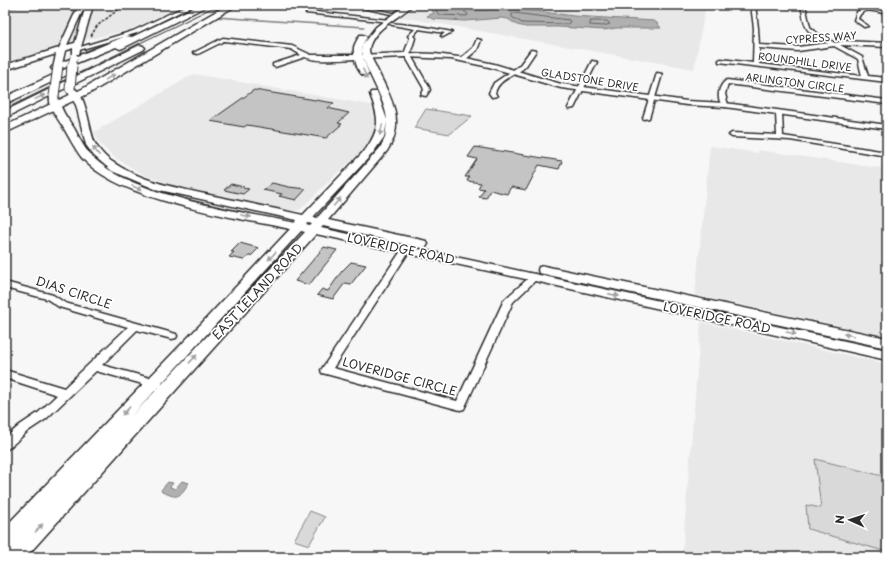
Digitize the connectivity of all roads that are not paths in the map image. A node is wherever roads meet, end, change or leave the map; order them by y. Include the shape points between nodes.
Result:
1 (88, 5) edge
2 (191, 5) edge
3 (205, 5) edge
4 (228, 5) edge
5 (233, 5) edge
6 (351, 5) edge
7 (374, 5) edge
8 (401, 5) edge
9 (409, 5) edge
10 (754, 5) edge
11 (803, 5) edge
12 (856, 5) edge
13 (869, 8) junction
14 (369, 9) junction
15 (308, 12) dead end
16 (391, 13) junction
17 (887, 13) edge
18 (387, 22) junction
19 (866, 26) dead end
20 (419, 27) junction
21 (154, 30) junction
22 (443, 36) dead end
23 (479, 40) dead end
24 (834, 44) junction
25 (887, 45) edge
26 (78, 46) junction
27 (756, 46) junction
28 (533, 51) dead end
29 (61, 52) junction
30 (196, 53) dead end
31 (407, 54) junction
32 (305, 55) junction
33 (362, 57) junction
34 (463, 59) junction
35 (721, 61) dead end
36 (594, 62) dead end
37 (275, 65) dead end
38 (756, 65) junction
39 (5, 68) edge
40 (5, 72) edge
41 (512, 72) junction
42 (659, 74) dead end
43 (866, 78) junction
44 (887, 80) edge
45 (9, 88) dead end
46 (580, 88) junction
47 (73, 92) junction
48 (424, 95) dead end
49 (494, 96) dead end
50 (652, 98) junction
51 (5, 101) edge
52 (55, 101) junction
53 (887, 102) edge
54 (725, 105) junction
55 (571, 108) dead end
56 (779, 113) junction
57 (5, 115) edge
58 (646, 118) dead end
59 (887, 127) edge
60 (5, 130) edge
61 (732, 135) dead end
62 (780, 138) junction
63 (887, 154) edge
64 (309, 224) junction
65 (406, 250) junction
66 (535, 277) junction
67 (5, 285) edge
68 (647, 297) junction
69 (135, 326) junction
70 (172, 336) dead end
71 (887, 343) edge
72 (887, 355) edge
73 (93, 366) junction
74 (5, 374) edge
75 (160, 385) junction
76 (65, 393) junction
77 (5, 444) edge
78 (5, 540) edge
79 (13, 557) edge

1 - 26 main road, LOVERIDGE ROAD
1 - 29 main road, LOVERIDGE ROAD via 80,11
2 - 26 street via 135,32
3 - 21 highway
57 -> 4 highway
47 -> 5 highway via 86,91
6 - 14 street
7 - 14 street
8 - 16 main road
9 - 18 main road
10 - 27 street
11 - 24 street via 808,28
12 - 13 street
13 - 17 street
13 - 19 street via 859,12 856,20
14 - 16 street
15 - 18 street
16 - 18 main road
18 - 20 street
18 - 33 main road via 372,35
20 - 22 street via 450,32
20 - 31 street via 410,36 413,38
21 - 45 highway
21 - 51 highway
23 - 34 street via 470,55
24 - 25 street, CYPRESS WAY via 857,42
24 - 27 street, CYPRESS WAY via 798,49
24 - 43 street via 860,58
26 - 29 main road
26 - 47 main road, LOVERIDGE ROAD, bridge via 70,72
27 - 38 street
28 - 41 street via 522,67
29 - 39 main road
29 - 40 main road
29 - 52 main road, LOVERIDGE ROAD, bridge
30 - 32 street, GLADSTONE DRIVE via 223,39 292,48
31 - 33 street, GLADSTONE DRIVE
31 - 34 street, GLADSTONE DRIVE
31 - 48 street via 426,87
32 - 33 street, GLADSTONE DRIVE via 321,58
32 - 37 street
33 -> 64 main road, EAST LELAND ROAD via 369,84 379,106 382,129 366,156 342,179
64 -> 33 main road, EAST LELAND ROAD via 384,149 392,131 392,114
34 - 41 street, GLADSTONE DRIVE
35 - 38 street, ROUNDHILL DRIVE
36 - 46 street
38 - 43 street, ROUNDHILL DRIVE
41 - 46 street, GLADSTONE DRIVE via 542,82
41 - 49 street via 496,84 492,93
42 - 50 street
43 - 44 street, ROUNDHILL DRIVE
46 - 50 street, GLADSTONE DRIVE
46 - 55 street
47 - 52 highway
64 -> 47 main road, LOVERIDGE ROAD via 159,187 112,166 95,152 88,138 80,100
50 - 54 street, GLADSTONE DRIVE via 701,105
50 - 58 street
52 - 60 highway
52 -> 64 main road, LOVERIDGE ROAD via 86,156 102,170 126,183 167,198
53 - 54 street, ARLINGTON CIRCLE via 727,82 722,89 722,100
54 - 56 street, GLADSTONE DRIVE
56 - 59 street, GLADSTONE DRIVE
56 - 62 street
61 - 62 street
62 - 63 street
64 - 65 main road, LOVERIDGE ROAD
64 - 68 main road, LOVERIDGE ROAD
64 - 75 main road, EAST LELAND ROAD
65 - 66 main road, LOVERIDGE ROAD
65 - 66 street, LOVERIDGE CIRCLE via 326,370 460,406 509,300
66 -> 68 main road, LOVERIDGE ROAD
67 - 69 street, DIAS CIRCLE via 50,297 60,304
71 -> 68 main road, LOVERIDGE ROAD
68 -> 72 main road, LOVERIDGE ROAD
69 - 70 street, DIAS CIRCLE
69 - 73 street
73 - 75 street
73 - 76 street
74 - 76 street
75 -> 78 main road, EAST LELAND ROAD
79 -> 75 main road, EAST LELAND ROAD
76 - 77 street via 42,416

